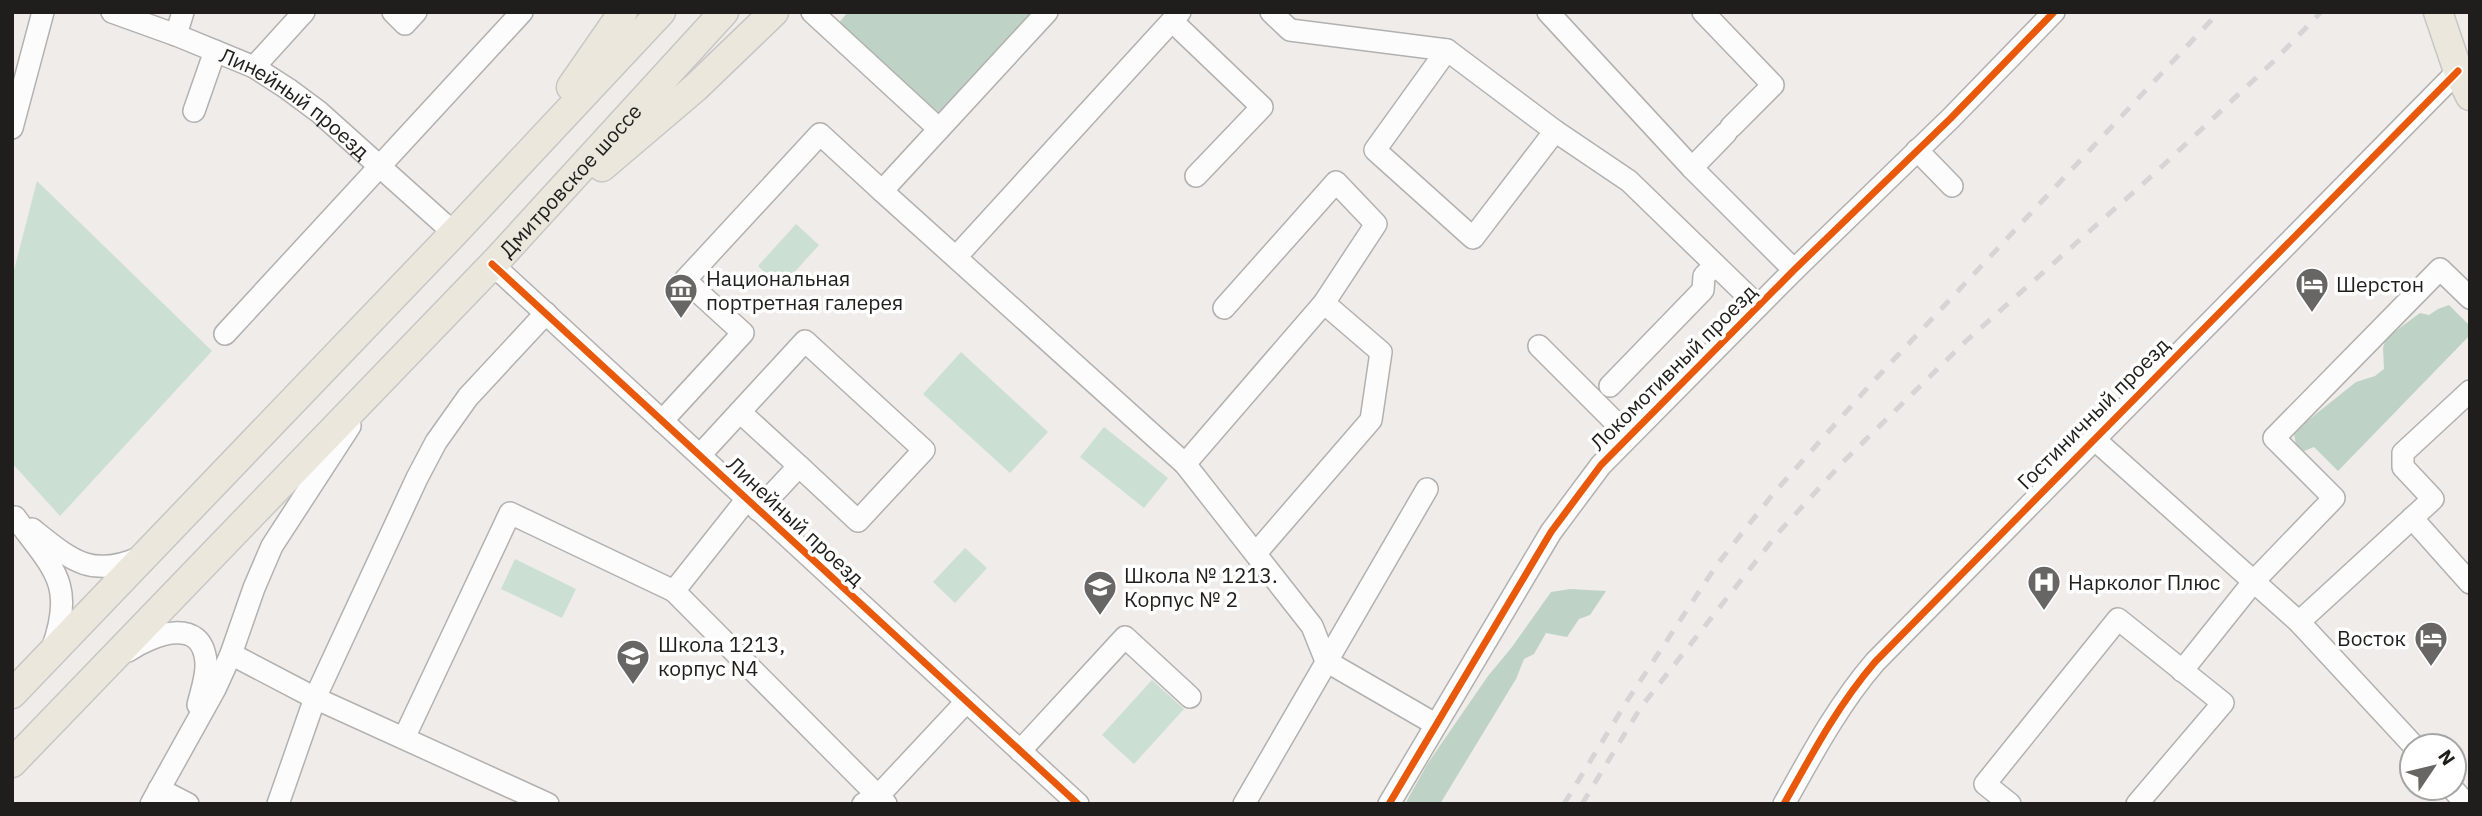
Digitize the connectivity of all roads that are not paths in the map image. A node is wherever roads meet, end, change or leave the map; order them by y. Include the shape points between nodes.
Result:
1 (43, 12) edge
2 (112, 12) edge
3 (183, 12) edge
4 (304, 12) edge
5 (393, 12) edge
6 (416, 12) edge
7 (522, 12) edge
8 (623, 12) edge
9 (661, 12) edge
10 (724, 12) edge
11 (774, 12) edge
12 (812, 12) edge
13 (1047, 12) edge
14 (1271, 12) edge
15 (1548, 12) edge
16 (1703, 12) edge
17 (2054, 12) edge
18 (2438, 12) edge
19 (1176, 17) edge
20 (176, 34) junction
21 (1447, 50) junction
22 (215, 51) junction
23 (254, 67) junction
24 (2458, 71) junction
25 (2470, 96) edge
26 (194, 111) dead end
27 (12, 128) edge
28 (939, 129) junction
29 (1555, 131) junction
30 (1917, 150) junction
31 (519, 162) junction
32 (379, 165) junction
33 (1692, 168) junction
34 (1196, 176) dead end
35 (1952, 186) dead end
36 (882, 191) junction
37 (454, 233) junction
38 (956, 257) junction
39 (495, 261) junction
40 (1715, 265) junction
41 (1794, 270) junction
42 (2470, 298) edge
43 (1324, 303) junction
44 (1758, 306) junction
45 (1224, 308) dead end
46 (546, 313) junction
47 (225, 334) dead end
48 (1539, 346) dead end
49 (383, 376) junction
50 (1610, 386) dead end
51 (2470, 391) edge
52 (740, 412) junction
53 (662, 421) junction
54 (1628, 435) junction
55 (2093, 438) junction
56 (699, 455) junction
57 (1185, 464) junction
58 (799, 466) junction
59 (1427, 489) dead end
60 (752, 505) junction
61 (13, 516) edge
62 (2412, 519) junction
63 (1256, 553) junction
64 (146, 554) junction
65 (2254, 582) junction
66 (2470, 583) edge
67 (674, 591) junction
68 (2299, 622) junction
69 (231, 654) junction
70 (50, 655) junction
71 (1326, 661) junction
72 (2182, 671) junction
73 (93, 678) junction
74 (12, 694) edge
75 (1189, 696) dead end
76 (315, 698) junction
77 (966, 702) junction
78 (1435, 724) junction
79 (192, 727) junction
80 (2401, 732) edge
81 (404, 738) junction
82 (1020, 751) junction
83 (12, 763) edge
84 (155, 796) edge
85 (876, 801) edge
86 (1785, 803) edge
87 (188, 804) edge
88 (278, 804) edge
89 (548, 804) edge
90 (1078, 804) edge
91 (1244, 804) edge
92 (1389, 804) edge
93 (2010, 804) edge
94 (2137, 804) edge

1 - 27 street
2 - 20 street, Линейный проезд
3 - 20 street
4 - 23 street
5 - 6 street via 405,24
7 - 32 street
8 - 31 main road
9 - 31 main road
10 - 39 main road, Дмитровское шоссе
11 - 39 main road via 695,88
12 - 28 street
13 - 28 street
14 - 21 street via 1290,30
15 - 33 street
16 - 33 street via 1773,85
17 - 30 street, Локомотивный проезд
18 - 24 main road
19 - 34 street via 1262,107
19 - 38 street
20 - 22 street, Линейный проезд
21 - 29 street
21 - 29 street via 1375,150 1473,238
22 - 23 street, Линейный проезд
22 - 26 street
23 - 32 street, Линейный проезд via 319,112
24 - 25 main road
24 - 55 street, Гостиничный проезд
28 - 36 street
29 - 40 street via 1629,181
30 - 35 street
30 - 41 street, Локомотивный проезд
31 - 37 main road
32 - 37 street, Линейный проезд
32 - 47 street
33 - 41 street
36 - 38 street
36 - 53 street via 820,134 685,279 743,333
37 - 64 main road
38 - 57 street
39 - 46 street, Линейный проезд
39 - 49 main road, Дмитровское шоссе
40 - 44 street
40 - 50 street via 1704,276 1703,289
41 - 44 street, Локомотивный проезд
42 - 65 street via 2440,268 2274,438 2334,498
43 - 45 street via 1376,224 1336,182
43 - 57 street
43 - 63 street via 1381,352 1371,420
44 - 54 street, Локомотивный проезд
46 - 53 street, Линейный проезд
46 - 76 street via 468,397 436,442
48 - 54 street
49 - 69 street via 272,546
49 - 73 main road, Дмитровское шоссе
51 - 62 street via 2403,453 2403,467 2433,499
52 - 56 street
52 - 58 street
52 - 58 street via 805,341 924,450 858,521
53 - 56 street, Линейный проезд
54 - 78 street, Локомотивный проезд via 1551,532
55 - 65 street
55 - 86 street, Гостиничный проезд via 1875,662 1835,714
56 - 60 street, Линейный проезд
57 - 63 street
58 - 60 street
59 - 71 street
60 - 67 street
60 - 77 street, Линейный проезд
61 - 64 street via 78,562 96,567 121,565
61 - 70 street via 61,583 61,624
62 - 66 street
62 - 68 street
63 - 71 street via 1312,626
64 - 70 main road
65 - 68 street
65 - 72 street
67 - 81 street via 510,513
67 - 85 street
68 - 80 street
69 - 76 street
69 - 79 street
70 - 74 main road
71 - 78 street
71 - 91 street
72 - 93 street via 2118,619 1985,784
72 - 94 street via 2223,703
73 - 79 street via 149,639 164,633 189,635 198,642 206,664
73 - 83 main road, Дмитровское шоссе
75 - 82 street via 1125,637
76 - 81 street
76 - 88 street
77 - 82 street, Линейный проезд
77 - 85 street
78 - 92 street, Локомотивный проезд
79 - 84 street
81 - 89 street
82 - 90 street, Линейный проезд
84 - 87 street

